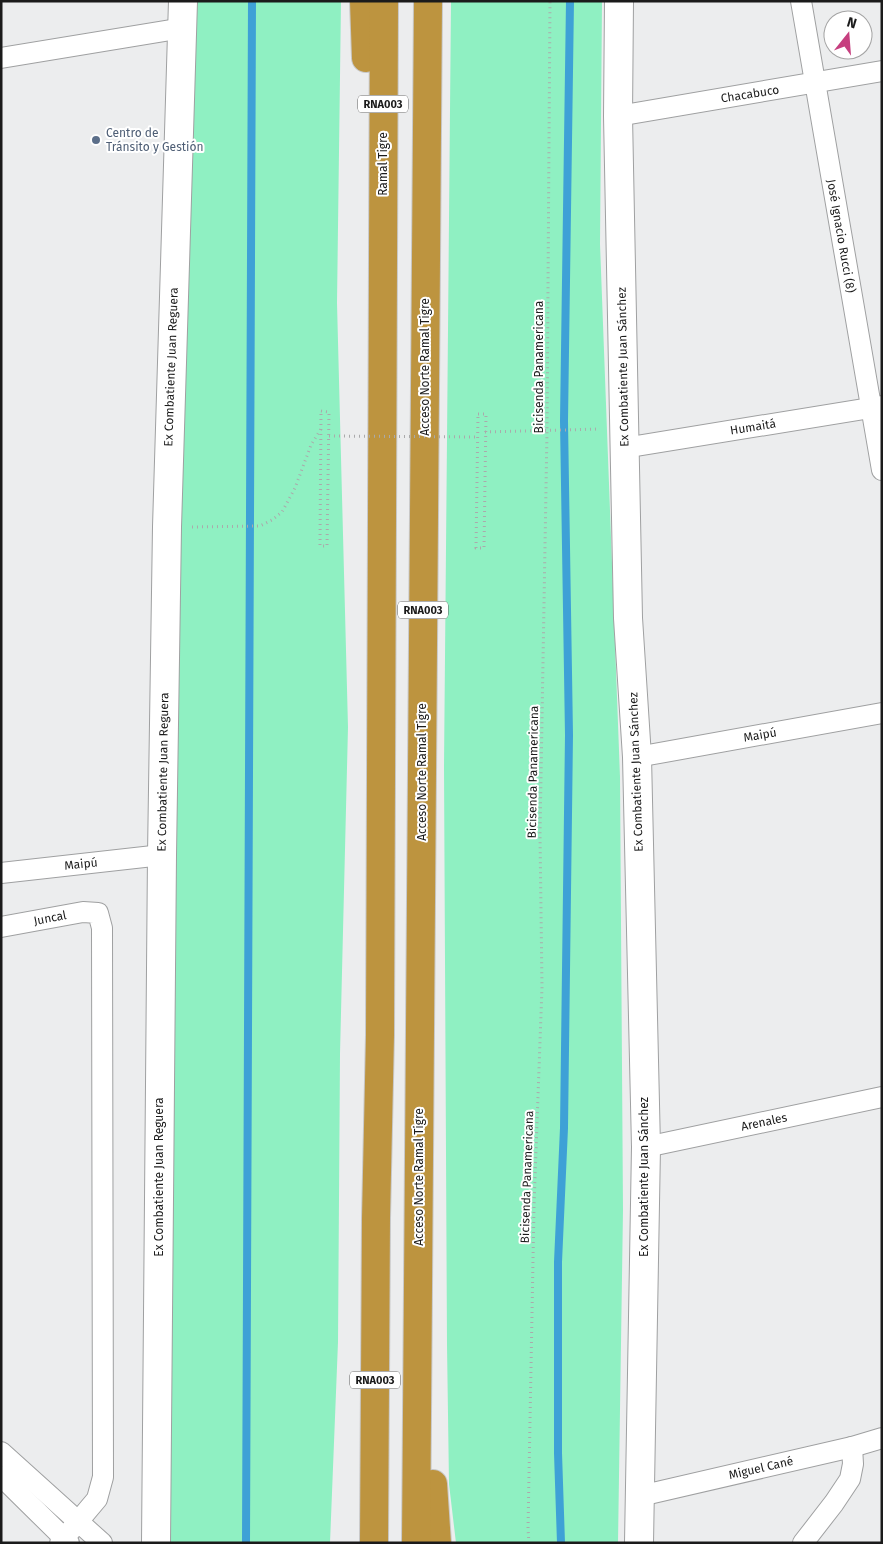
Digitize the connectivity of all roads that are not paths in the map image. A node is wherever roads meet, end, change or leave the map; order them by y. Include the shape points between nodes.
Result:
1 (183, 1) edge
2 (364, 1) edge
3 (384, 1) edge
4 (428, 1) edge
5 (619, 1) edge
6 (801, 1) edge
7 (182, 28) junction
8 (1, 58) edge
9 (882, 72) edge
10 (816, 84) junction
11 (618, 116) junction
12 (382, 206) junction
13 (877, 407) edge
14 (624, 448) junction
15 (882, 470) edge
16 (882, 713) edge
17 (637, 757) junction
18 (162, 855) junction
19 (1, 873) edge
20 (1, 927) edge
21 (882, 1097) edge
22 (646, 1147) junction
23 (376, 1218) junction
24 (418, 1218) junction
25 (882, 1438) edge
26 (852, 1447) junction
27 (1, 1452) edge
28 (1, 1476) edge
29 (640, 1496) junction
30 (78, 1521) junction
31 (64, 1541) edge
32 (102, 1543) edge
33 (156, 1543) edge
34 (355, 1543) edge
35 (374, 1543) edge
36 (416, 1543) edge
37 (437, 1543) edge
38 (639, 1543) edge
39 (803, 1543) edge

1 - 7 street, Ex Combatiente Juan Reguera
2 - 12 highway
3 - 12 highway, Ramal Tigre / RNA003
4 - 24 highway, Acceso Norte Ramal Tigre / RNA003
5 - 11 street, Ex Combatiente Juan Sánchez
6 - 10 street, José Ignacio Rucci (8)
7 - 8 street
7 - 18 street, Ex Combatiente Juan Reguera via 167,527
9 - 10 street, Chacabuco
10 - 11 street, Chacabuco
10 - 13 street, José Ignacio Rucci (8)
11 - 14 street, Ex Combatiente Juan Sánchez
12 - 23 highway, RNA003 via 380,1035
13 - 14 street, Humaitá
13 - 15 street, José Ignacio Rucci (8)
14 - 17 street, Ex Combatiente Juan Sánchez via 628,618
16 - 17 street, Maipú
17 - 22 street, Ex Combatiente Juan Sánchez
18 - 19 street, Maipú
18 - 33 street, Ex Combatiente Juan Reguera
20 - 30 street, Juncal via 83,912 98,913 102,928 103,1477 97,1499
21 - 22 street, Arenales
22 - 29 street, Ex Combatiente Juan Sánchez
23 - 34 highway
23 - 35 highway, RNA003
24 - 36 highway, Acceso Norte Ramal Tigre / RNA003
24 - 37 highway
25 - 26 street, Miguel Cané
26 - 29 street, Miguel Cané
26 - 39 street via 850,1478
27 - 30 street
28 - 31 street
29 - 38 street, Ex Combatiente Juan Sánchez
30 - 31 street
30 - 32 street

